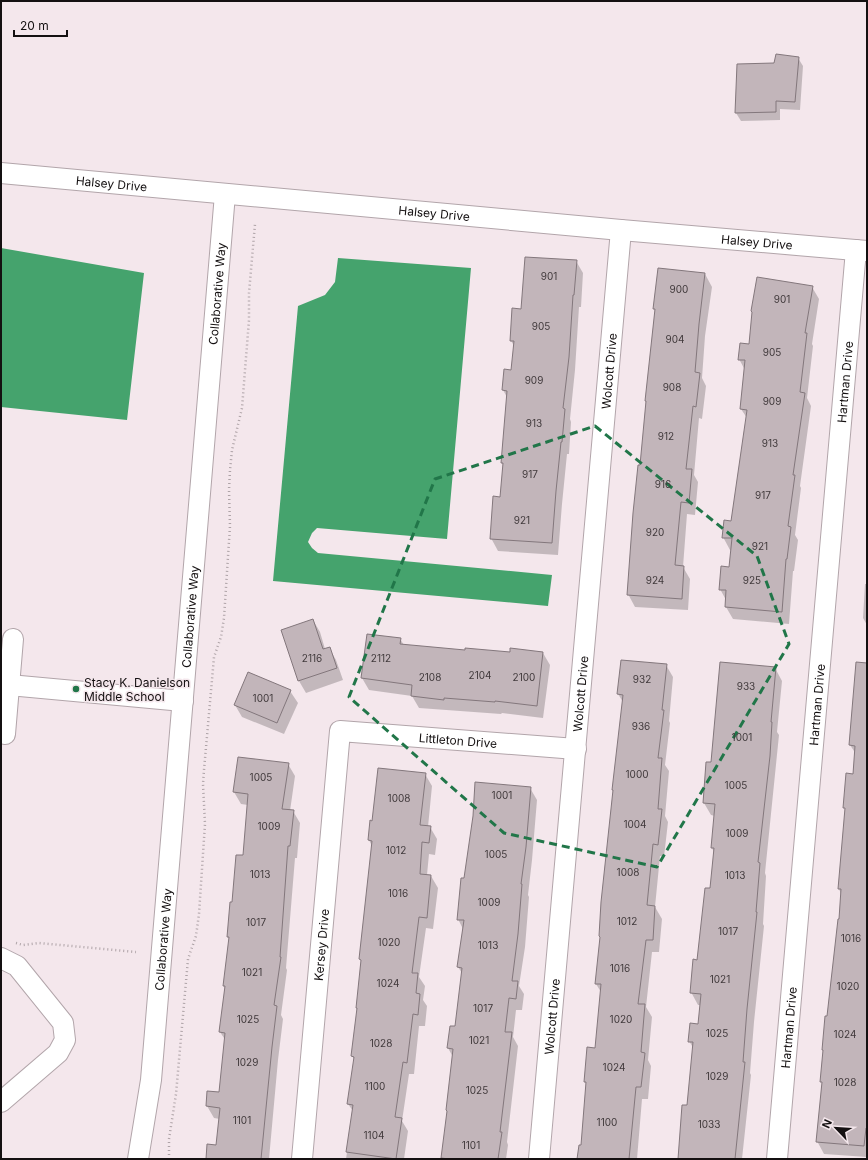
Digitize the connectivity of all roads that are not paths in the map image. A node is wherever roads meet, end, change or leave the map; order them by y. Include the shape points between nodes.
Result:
1 (1, 173) edge
2 (225, 194) junction
3 (621, 230) junction
4 (861, 250) edge
5 (13, 638) dead end
6 (9, 685) junction
7 (183, 701) junction
8 (340, 731) joint
9 (5, 734) dead end
10 (576, 749) junction
11 (5, 950) edge
12 (1, 1102) edge
13 (138, 1159) edge
14 (302, 1159) edge
15 (539, 1159) edge
16 (777, 1159) edge

1 - 2 street, Halsey Drive
2 - 3 street, Halsey Drive
2 - 7 street, Collaborative Way
3 - 4 street, Halsey Drive
3 - 10 street, Wolcott Drive
4 - 16 street, Hartman Drive
5 - 6 street
6 - 7 street
6 - 9 street
7 - 13 street, Collaborative Way via 151,1080
8 - 10 street, Littleton Drive
8 - 14 street, Kersey Drive
10 - 15 street, Wolcott Drive
11 - 12 street via 63,1023 65,1040 58,1053

